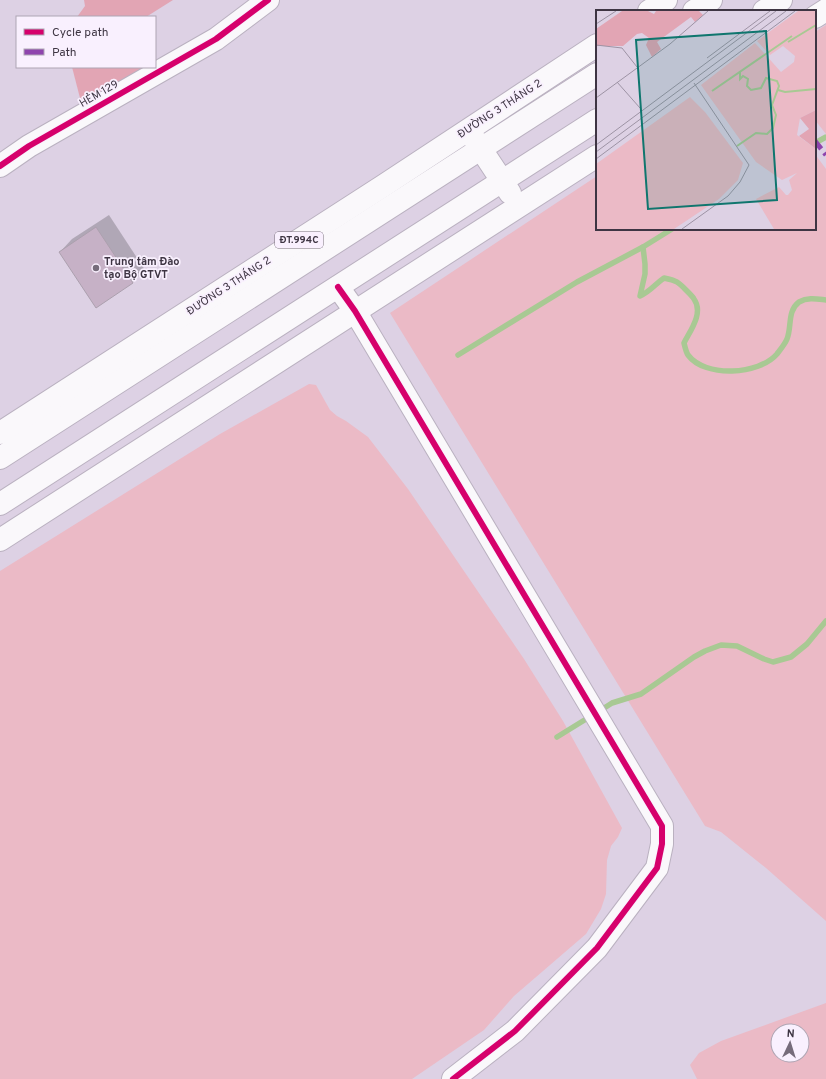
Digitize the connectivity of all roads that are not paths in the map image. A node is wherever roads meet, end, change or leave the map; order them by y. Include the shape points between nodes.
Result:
1 (268, 0) edge
2 (666, 0) edge
3 (711, 0) edge
4 (781, 0) edge
5 (651, 10) edge
6 (696, 10) edge
7 (766, 10) edge
8 (826, 10) edge
9 (816, 16) edge
10 (596, 46) edge
11 (596, 75) edge
12 (596, 121) edge
13 (468, 130) junction
14 (480, 149) junction
15 (596, 157) edge
16 (0, 166) edge
17 (502, 181) junction
18 (519, 206) junction
19 (338, 287) junction
20 (355, 311) junction
21 (0, 433) edge
22 (0, 458) edge
23 (0, 504) edge
24 (0, 540) edge
25 (453, 1079) edge

1 - 16 main road, HẺM 129 via 216,39 29,146
2 - 5 main road
3 - 6 main road
4 - 7 main road
8 - 9 main road
10 - 13 main road, ĐƯỜNG 3 THÁNG 2 / ĐT.994C
11 - 14 main road, ĐƯỜNG 3 THÁNG 2 / ĐT.994C
12 - 17 main road
13 - 14 main road
13 - 21 main road, ĐƯỜNG 3 THÁNG 2 / ĐT.994C
14 - 17 main road
14 - 22 main road, ĐƯỜNG 3 THÁNG 2 / ĐT.994C
15 - 18 main road
17 - 18 main road
17 - 19 main road
18 - 20 main road
19 - 20 main road
19 - 23 main road
20 - 24 main road
20 - 25 main road via 662,826 662,844 657,868 597,948 515,1031

